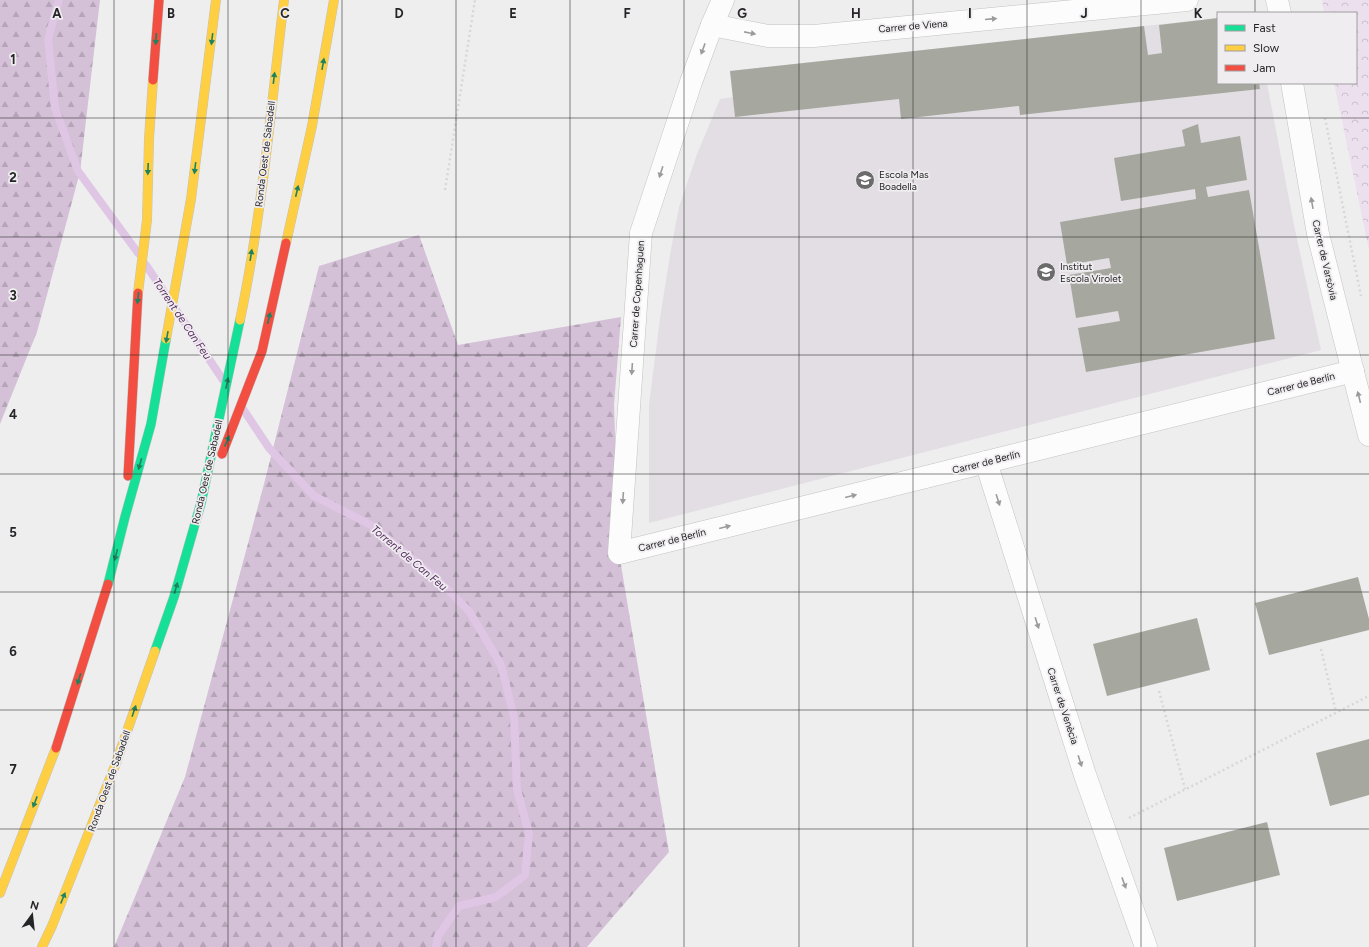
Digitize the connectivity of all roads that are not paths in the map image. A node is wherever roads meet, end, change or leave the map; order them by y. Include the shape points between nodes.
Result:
1 (159, 0) edge
2 (216, 0) edge
3 (284, 0) edge
4 (334, 0) edge
5 (723, 0) edge
6 (1187, 0) edge
7 (1277, 0) edge
8 (1280, 12) edge
9 (712, 26) junction
10 (1292, 84) edge
11 (1353, 371) junction
12 (1369, 435) edge
13 (986, 462) junction
14 (201, 503) junction
15 (125, 517) junction
16 (620, 553) joint
17 (0, 893) edge
18 (42, 947) edge
19 (1146, 947) edge

1 -> 15 highway via 146,220 137,302
2 -> 15 highway via 189,215 151,424
14 -> 3 highway, Ronda Oest de Sabadell via 245,295 262,186
14 -> 4 highway via 262,351 312,126
5 - 9 street, Carrer de Copenhaguen
9 -> 6 street, Carrer de Viena via 768,36 814,36
7 - 8 street
9 -> 16 street, Carrer de Copenhaguen via 641,233
11 -> 10 street, Carrer de Varsòvia via 1318,234
12 -> 11 street, Carrer de Varsòvia
11 - 13 street, Carrer de Berlín
16 -> 13 street, Carrer de Berlín
13 -> 19 street, Carrer de Venècia via 1085,775
18 -> 14 highway, Ronda Oest de Sabadell via 116,764 174,597
15 -> 17 highway via 108,585 61,735

